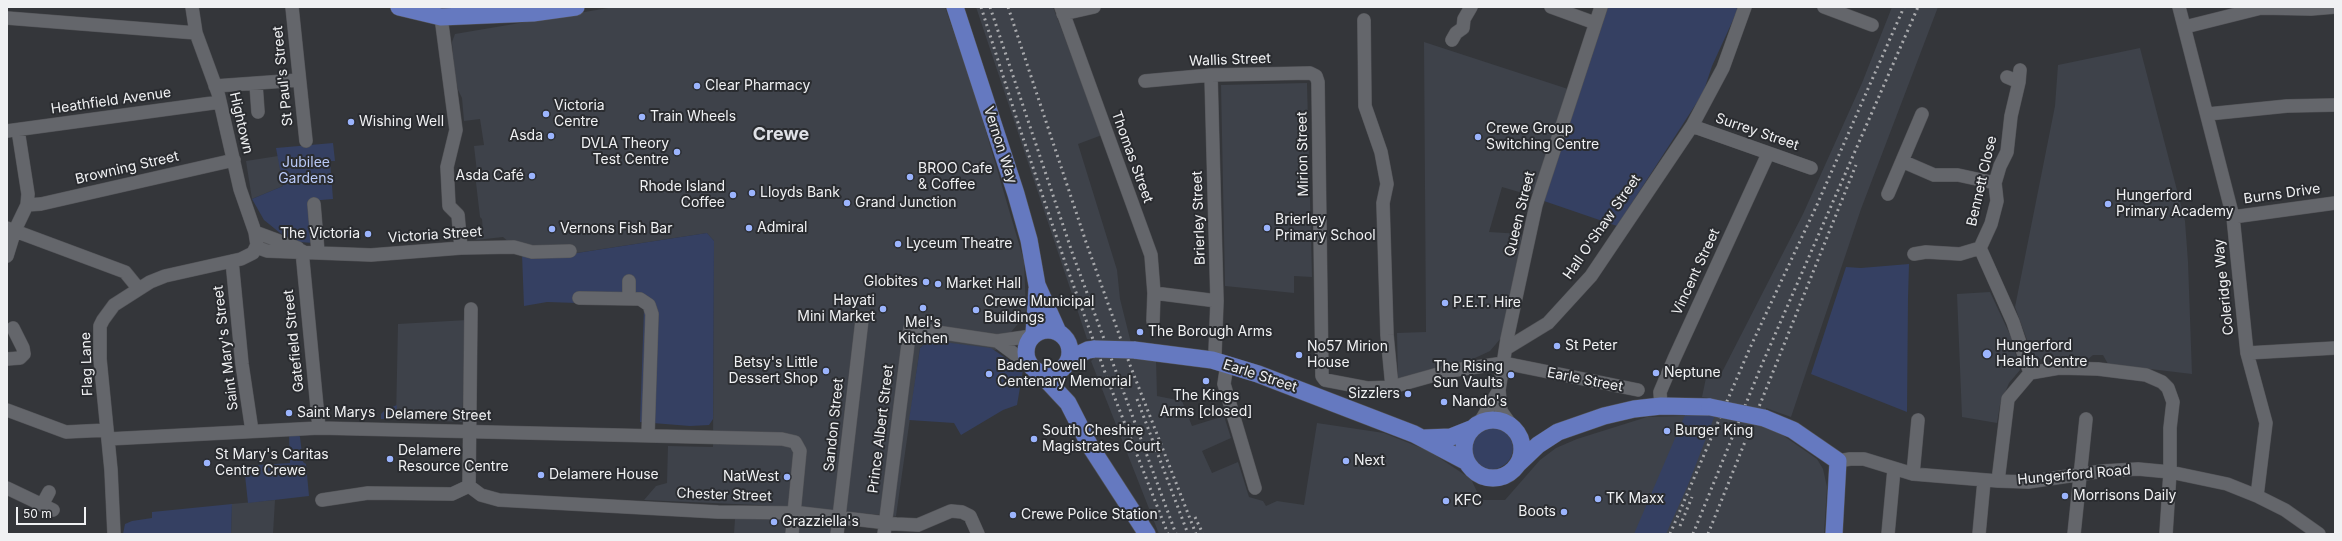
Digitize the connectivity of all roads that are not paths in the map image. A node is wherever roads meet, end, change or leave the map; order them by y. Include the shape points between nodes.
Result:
1 (192, 7) edge
2 (292, 7) edge
3 (399, 7) edge
4 (576, 7) edge
5 (955, 7) edge
6 (1094, 7) edge
7 (1471, 7) edge
8 (1551, 7) edge
9 (1601, 7) edge
10 (1745, 7) edge
11 (1824, 7) edge
12 (2179, 7) edge
13 (2335, 7) edge
14 (1062, 10) edge
15 (441, 17) junction
16 (7, 18) edge
17 (1364, 20) dead end
18 (1595, 23) junction
19 (1872, 25) dead end
20 (2184, 27) junction
21 (196, 33) junction
22 (1452, 40) dead end
23 (1211, 75) junction
24 (1316, 76) joint
25 (2015, 77) dead end
26 (299, 80) junction
27 (1144, 80) dead end
28 (256, 84) junction
29 (216, 86) junction
30 (220, 102) junction
31 (2335, 104) edge
32 (258, 112) dead end
33 (1922, 114) dead end
34 (2208, 114) junction
35 (1692, 126) junction
36 (13, 130) edge
37 (306, 141) dead end
38 (1768, 154) junction
39 (234, 160) junction
40 (1904, 162) junction
41 (1811, 168) dead end
42 (1995, 184) junction
43 (1888, 194) dead end
44 (2335, 203) edge
45 (314, 204) dead end
46 (26, 205) junction
47 (2233, 217) junction
48 (11, 229) edge
49 (255, 232) junction
50 (256, 247) junction
51 (461, 248) junction
52 (1980, 248) junction
53 (302, 251) junction
54 (570, 251) dead end
55 (318, 252) junction
56 (1914, 254) dead end
57 (7, 256) edge
58 (232, 261) junction
59 (629, 281) dead end
60 (1037, 285) junction
61 (138, 288) junction
62 (1154, 293) junction
63 (579, 298) dead end
64 (628, 298) junction
65 (1217, 301) junction
66 (472, 309) dead end
67 (862, 320) dead end
68 (1153, 321) dead end
69 (13, 328) dead end
70 (1033, 335) junction
71 (1061, 335) junction
72 (997, 341) junction
73 (1506, 348) junction
74 (2335, 348) edge
75 (1091, 350) junction
76 (2247, 352) junction
77 (7, 359) edge
78 (1068, 362) junction
79 (1219, 362) junction
80 (1504, 363) junction
81 (1036, 370) junction
82 (2030, 373) junction
83 (1322, 376) joint
84 (1392, 387) junction
85 (1499, 390) junction
86 (1638, 390) dead end
87 (1068, 403) junction
88 (1661, 406) junction
89 (7, 410) edge
90 (2086, 419) dead end
91 (1918, 420) dead end
92 (1476, 426) junction
93 (1513, 427) junction
94 (319, 428) junction
95 (252, 431) junction
96 (1558, 432) junction
97 (469, 433) junction
98 (107, 435) junction
99 (648, 435) junction
100 (1425, 438) junction
101 (1838, 461) junction
102 (1467, 462) junction
103 (1518, 464) junction
104 (1894, 469) junction
105 (2170, 472) junction
106 (1914, 474) junction
107 (2079, 474) junction
108 (1984, 480) junction
109 (1998, 481) junction
110 (469, 486) junction
111 (7, 488) edge
112 (1255, 488) dead end
113 (49, 492) dead end
114 (2257, 496) junction
115 (322, 500) dead end
116 (794, 513) junction
117 (840, 517) junction
118 (885, 528) edge
119 (114, 534) edge
120 (792, 534) edge
121 (838, 534) edge
122 (978, 534) edge
123 (1147, 534) edge
124 (1834, 534) edge
125 (1888, 534) edge
126 (1979, 534) edge
127 (2074, 534) edge
128 (2166, 534) edge
129 (2319, 534) edge

1 - 21 street, Hightown
2 - 26 street, St Paul's Street
3 - 15 main road
4 - 15 main road via 533,13
5 - 60 main road, Vernon Way via 1016,194 1029,240
6 - 14 street
7 - 22 street via 1464,19 1463,28
8 - 18 street
9 - 18 street, Queen Street
10 - 35 street, Hall O'Shaw Street via 1723,68
11 - 19 street
12 - 20 street, Coleridge Way
13 - 20 street via 2261,8
14 - 62 street, Thomas Street via 1151,255
15 - 51 street via 456,130 447,167 449,206 458,215
16 - 21 street
17 - 84 street via 1364,106 1381,152 1387,184 1383,203 1387,335
18 - 73 street, Queen Street via 1536,205
20 - 34 street, Coleridge Way
21 - 29 street, Hightown
23 - 24 street, Wallis Street via 1310,73
23 - 27 street, Wallis Street
23 - 65 street, Brierley Street
24 - 83 street, Mirion Street
25 - 42 street, Bennett Close via 2007,152
26 - 28 street
26 - 37 street, St Paul's Street
28 - 29 street
28 - 32 street
29 - 30 street, Hightown
30 - 36 street, Heathfield Avenue
30 - 39 street, Hightown
31 - 34 street
33 - 40 street
34 - 47 street, Coleridge Way
35 - 38 street, Surrey Street
35 - 73 street, Hall O'Shaw Street via 1591,276 1548,323
36 - 46 street via 28,194
38 - 41 street, Surrey Street
38 - 88 street, Vincent Street via 1674,359 1660,392
39 - 46 street, Browning Street via 41,204
39 - 49 street, Hightown via 240,189
40 - 42 street via 1934,175 1958,175
40 - 43 street
42 - 52 street, Bennett Close via 1997,201 1991,224
44 - 47 street, Burns Drive
45 - 55 street
46 - 48 street
47 - 76 street, Coleridge Way
48 - 57 street
48 - 61 street via 125,272
49 - 50 street, Hightown
49 - 53 street, Victoria Street
50 - 53 street, Victoria Street via 267,251
50 - 58 street, Flag Lane via 248,256
51 - 54 street, Victoria Street via 514,247 532,252
51 - 55 street, Victoria Street via 371,255
52 - 56 street via 1960,254
52 - 82 street, Bennett Close via 2014,322
53 - 55 street, Victoria Street
53 - 94 street, Gatefield Street
58 - 61 street, Flag Lane via 165,276
58 - 95 street, Saint Mary's Street via 242,364
59 - 64 street
60 - 70 main road, Vernon Way
60 - 71 main road, Vernon Way
61 - 98 street, Flag Lane via 107,312 100,326 100,359
62 - 65 street
62 - 68 street, Thomas Street
63 - 64 street
64 - 99 street via 640,299 649,305 652,314
65 - 79 street, Brierley Street via 1215,352
66 - 97 street
67 - 117 street, Sandon Street
69 - 77 street via 24,348 24,354 20,358
70 - 71 main road via 1047,330
70 - 72 street
70 - 81 main road via 1026,349 1027,360
71 - 75 main road, Earle Street
71 - 78 main road via 1069,347
72 - 81 street
72 - 118 street, Prince Albert Street via 910,328
73 - 80 street, Queen Street
74 - 76 street
75 - 78 main road, Earle Street
75 - 79 main road, Earle Street, bridge via 1134,350
76 - 114 street, Coleridge Way via 2266,423
78 - 81 main road via 1056,372
78 - 87 main road via 1065,377
79 - 100 main road, Earle Street via 1290,385
79 - 112 street, Brierley Street
80 - 84 street, Earle Street via 1449,371
80 - 85 street, Queen Street
80 - 86 street, Earle Street
81 - 87 main road
82 - 105 street via 2044,369 2098,369 2146,375 2162,382 2168,388 2173,402
82 - 109 street via 2008,399
83 - 84 street, Earle Street via 1325,380 1367,388
85 - 92 street
85 - 93 street via 1501,411
87 - 123 main road via 1090,446
88 - 96 main road, Earle Street via 1604,416
88 - 101 main road, Earle Street, bridge via 1710,407 1764,418 1793,430
89 - 98 street, Delamere Street via 66,432
90 - 107 street
91 - 106 street
92 - 93 main road via 1496,419
92 - 100 main road, Earle Street via 1451,437
92 - 102 main road via 1464,445
93 - 96 main road, Earle Street via 1534,434
93 - 103 main road via 1522,446
94 - 95 street, Delamere Street
94 - 97 street, Delamere Street
95 - 98 street, Delamere Street
96 - 103 main road, Earle Street via 1538,445
97 - 99 street, Delamere Street
97 - 110 street
98 - 119 street, Flag Lane via 115,519
99 - 116 street, Delamere Street via 782,439 795,442 800,451
100 - 102 main road, Earle Street
101 - 104 street, Hungerford Road via 1864,459
101 - 124 main road
102 - 103 main road via 1478,474 1494,478 1509,474
104 - 106 street, Hungerford Road
104 - 125 street
105 - 107 street, Hungerford Road via 2138,470
105 - 114 street, Hungerford Road via 2227,484
105 - 128 street
106 - 108 street, Hungerford Road
107 - 109 street, Hungerford Road via 2028,482
107 - 127 street
108 - 109 street, Hungerford Road
108 - 126 street
110 - 115 street via 452,494 368,493
110 - 116 street, Chester Street via 481,495 499,500 718,512
111 - 113 street via 48,507
114 - 129 street, Hungerford Road via 2285,510
116 - 117 street, Chester Street
116 - 120 street
117 - 118 street, Chester Street
117 - 121 street, Sandon Street
118 - 122 street, Chester Street via 918,525 951,511 970,516

